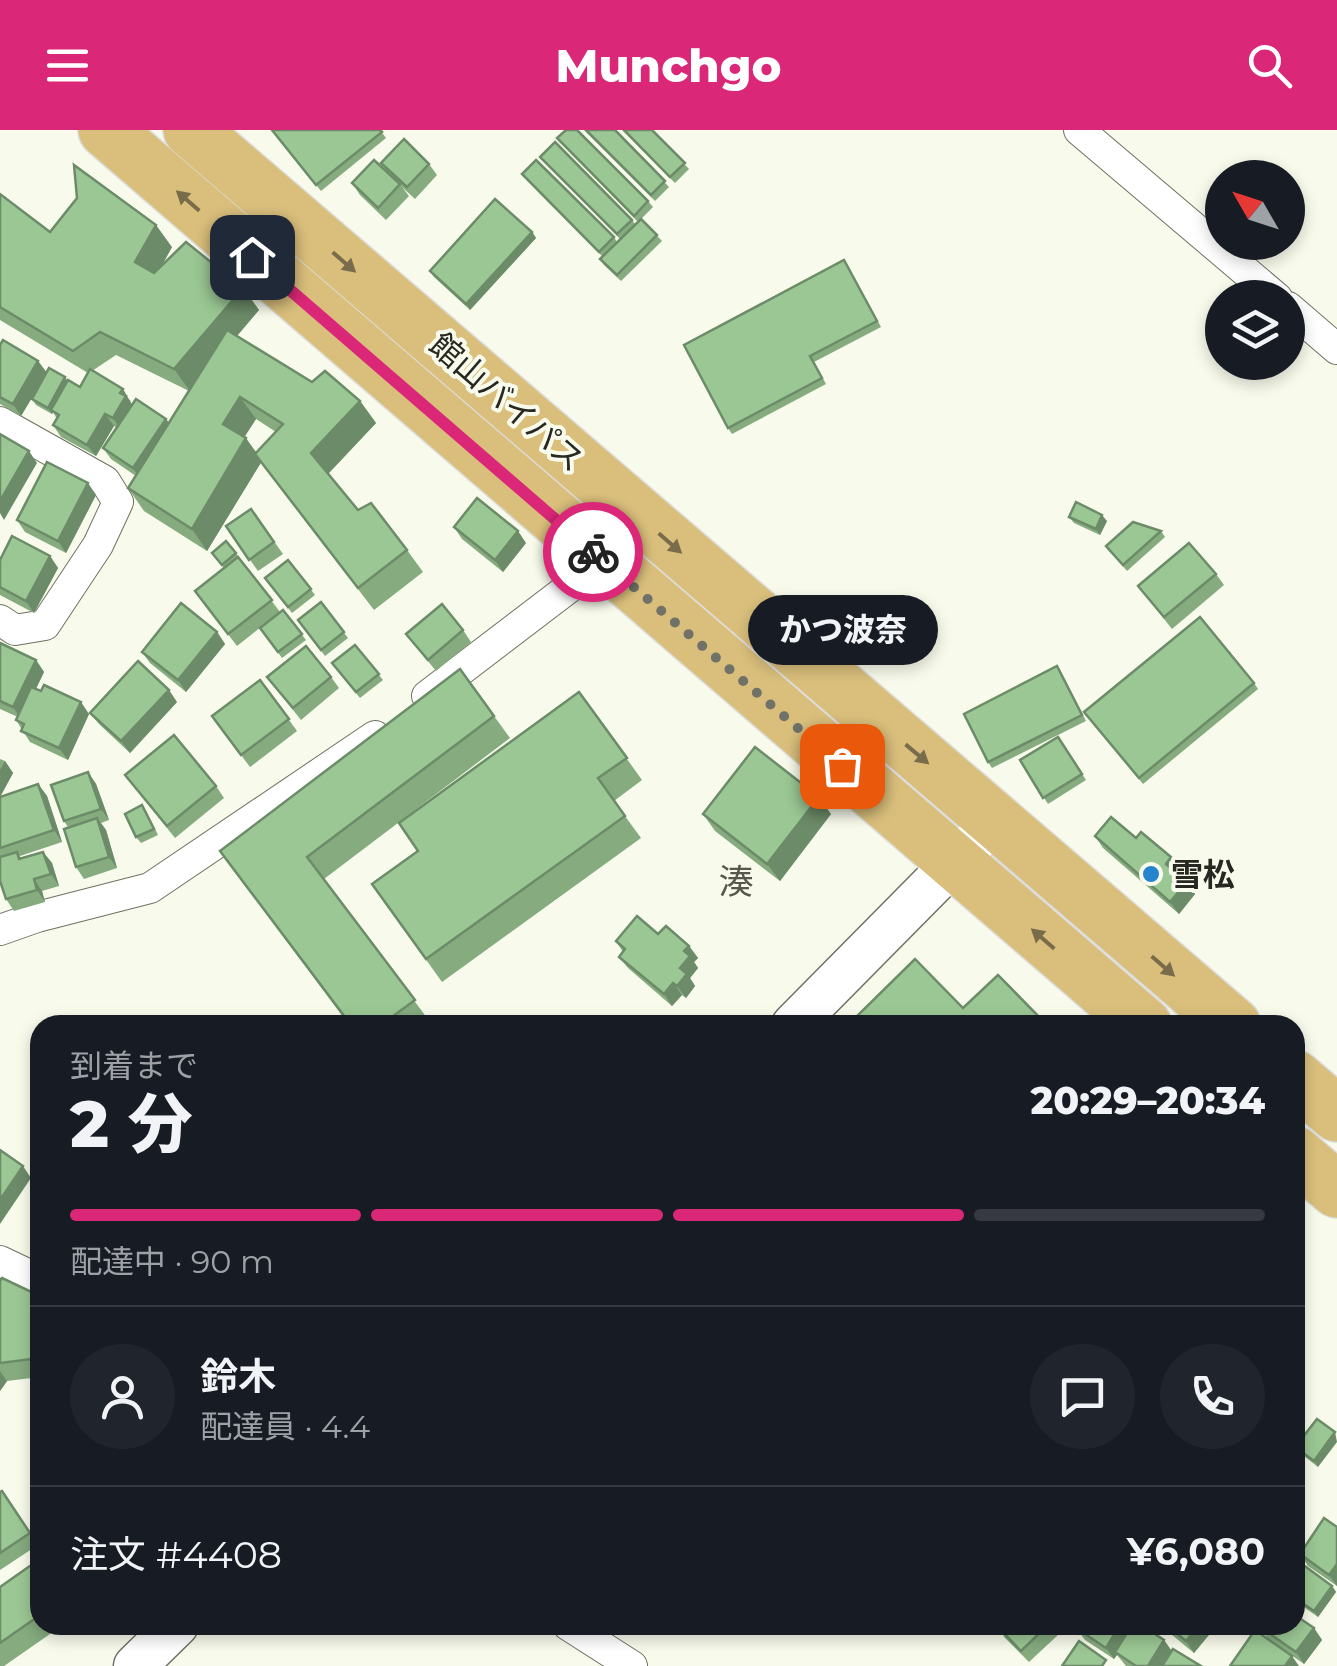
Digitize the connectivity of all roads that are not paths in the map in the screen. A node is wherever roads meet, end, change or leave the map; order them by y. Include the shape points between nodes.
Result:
1 (106, 130) edge
2 (190, 130) edge
3 (1079, 130) edge
4 (1255, 280) edge
5 (1305, 322) edge
6 (1337, 349) edge
7 (0, 422) edge
8 (604, 562) junction
9 (0, 620) edge
10 (994, 821) junction
11 (954, 862) junction
12 (0, 930) edge
13 (803, 1015) edge
14 (1132, 1015) edge
15 (1221, 1015) edge
16 (1305, 1087) edge
17 (1337, 1114) edge
18 (1305, 1163) edge
19 (1337, 1190) edge
20 (0, 1260) edge
21 (30, 1275) edge
22 (168, 1635) edge
23 (584, 1635) edge
24 (135, 1666) edge
25 (632, 1666) edge

8 -> 1 highway, 館山バイパス
2 -> 10 highway, 館山バイパス
3 - 4 street
5 - 6 street
7 - 9 street via 105,482 118,502 46,624 16,630
8 - 11 highway, 館山バイパス
8 - 12 street via 371,738 150,888
10 - 11 street
10 -> 15 highway, 館山バイパス
11 - 13 street
14 -> 11 highway, 館山バイパス
16 - 17 highway
18 - 19 highway
20 - 21 street
22 - 24 street
23 - 25 street

